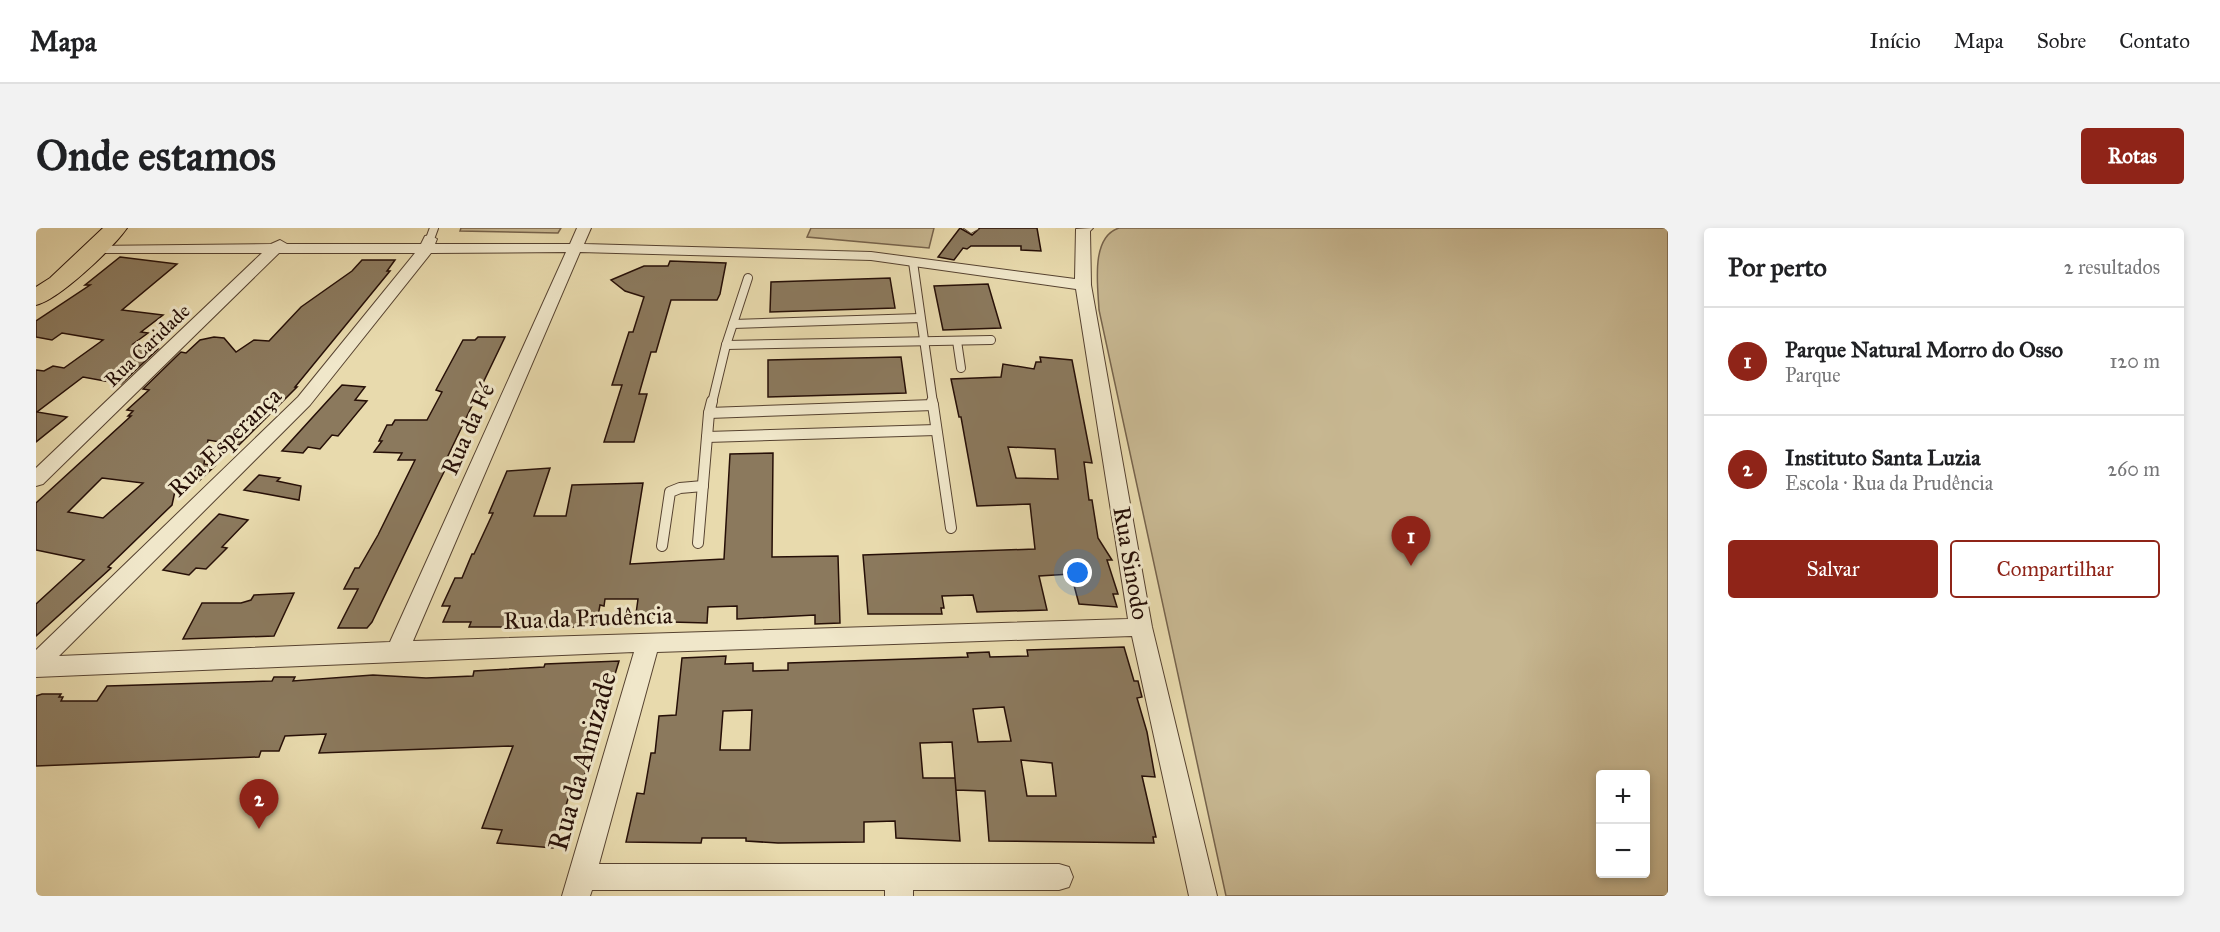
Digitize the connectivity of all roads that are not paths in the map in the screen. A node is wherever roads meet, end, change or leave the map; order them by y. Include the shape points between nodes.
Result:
1 (1084, 228) edge
2 (102, 236) edge
3 (430, 239) edge
4 (580, 239) edge
5 (280, 244) junction
6 (913, 262) junction
7 (36, 278) edge
8 (748, 278) dead end
9 (1083, 285) junction
10 (36, 298) edge
11 (920, 318) junction
12 (733, 324) junction
13 (991, 340) dead end
14 (957, 341) junction
15 (923, 342) junction
16 (726, 345) junction
17 (961, 368) dead end
18 (933, 405) junction
19 (709, 413) junction
20 (936, 429) junction
21 (707, 437) junction
22 (36, 478) edge
23 (703, 486) junction
24 (951, 528) dead end
25 (698, 543) dead end
26 (662, 546) dead end
27 (1141, 627) junction
28 (648, 643) junction
29 (398, 651) junction
30 (36, 666) edge
31 (1059, 877) dead end
32 (898, 886) edge
33 (579, 887) edge
34 (1203, 896) edge

1 - 9 street, Rua Sinodo
2 - 5 street
2 - 7 main road
2 - 10 main road via 58,283
3 - 4 street
3 - 5 street
3 - 30 street, Rua Esperança via 304,401
4 - 6 street via 632,248 837,255
4 - 29 street, Rua da Fé
5 - 22 street, Rua Caridade
6 - 9 street
6 - 11 lane
8 - 12 lane
9 - 27 street, Rua Sinodo
11 - 12 lane
11 - 15 lane
12 - 16 lane
13 - 14 lane
14 - 15 lane
14 - 17 lane
15 - 16 lane
15 - 18 lane
16 - 19 lane
18 - 19 lane
18 - 20 lane
19 - 21 lane
20 - 21 lane
20 - 24 lane
21 - 23 lane
23 - 25 lane
23 - 26 lane via 670,492
27 - 28 street, Rua da Prudência
27 - 34 street, Rua Sinodo
28 - 29 street, Rua da Prudência
28 - 33 street, Rua da Amizade
29 - 30 street, Rua da Prudência
31 - 32 street
32 - 33 street

